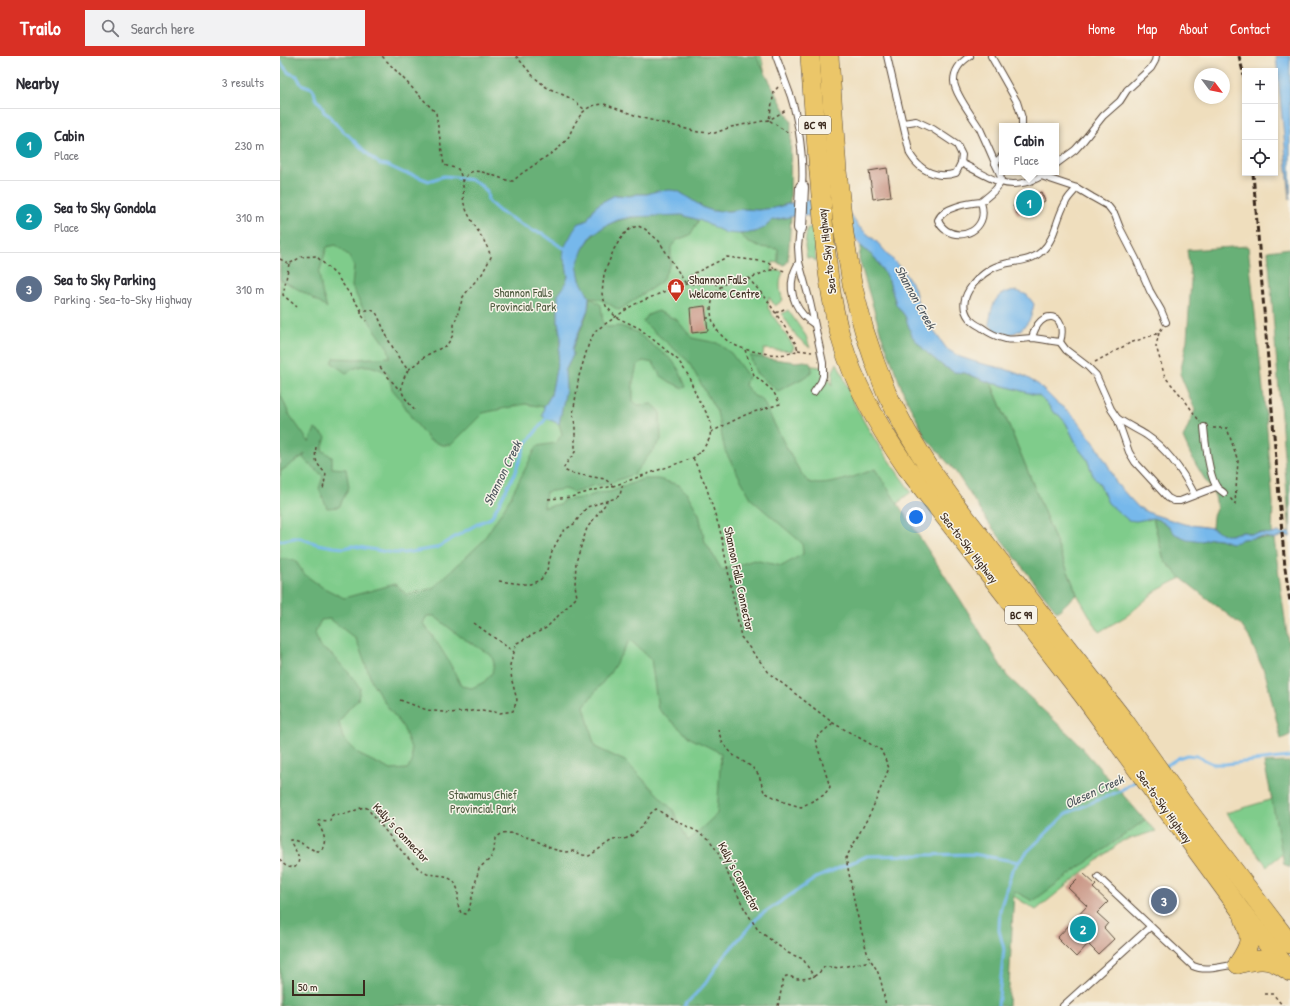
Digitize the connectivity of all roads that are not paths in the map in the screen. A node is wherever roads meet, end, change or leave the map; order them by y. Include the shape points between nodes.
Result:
1 (776, 56) edge
2 (810, 56) edge
3 (829, 56) edge
4 (833, 56) edge
5 (887, 56) edge
6 (970, 56) edge
7 (991, 56) edge
8 (1156, 56) edge
9 (831, 78) junction
10 (903, 123) junction
11 (1022, 123) edge
12 (999, 159) edge
13 (1059, 162) edge
14 (961, 163) junction
15 (995, 163) junction
16 (999, 172) edge
17 (1001, 175) edge
18 (1042, 175) edge
19 (1046, 175) edge
20 (1000, 182) junction
21 (802, 187) joint
22 (1077, 188) junction
23 (981, 202) junction
24 (800, 228) joint
25 (799, 262) junction
26 (1166, 322) road end
27 (814, 324) junction
28 (1032, 338) junction
29 (1060, 342) junction
30 (814, 392) dead end
31 (1116, 418) junction
32 (1204, 427) road end
33 (1216, 487) junction
34 (1224, 493) road end
35 (1195, 494) junction
36 (1098, 877) dead end
37 (1242, 911) junction
38 (1150, 927) junction
39 (1290, 944) edge
40 (1238, 964) junction
41 (1289, 972) edge
42 (1063, 1006) edge

1 - 21 lane via 793,106 803,172
2 - 37 highway, Sea-to-Sky Highway / BC 99 via 823,226 834,311 852,370 870,410 889,441 946,519 1083,695
3 - 9 highway, Sea-to-Sky Highway / BC 99
4 - 9 highway
5 - 10 lane
6 - 15 lane via 957,68 954,86 980,130
7 - 11 lane via 1017,102
8 - 13 lane via 1151,68 1127,90 1075,150
9 - 39 highway, Sea-to-Sky Highway / BC 99 via 837,171 852,284 875,363 887,394 907,432 958,508 1125,722 1181,801
10 - 14 lane via 916,121 957,145 962,155
10 - 14 lane via 910,154 920,167 935,175 947,176 956,173
12 - 15 lane
14 - 20 lane
15 - 16 lane
17 - 20 lane
18 - 20 lane via 1032,182
19 - 22 lane
20 - 23 lane
21 - 24 street
22 - 26 lane via 1108,206 1115,215
22 - 28 lane via 1066,201 1052,238 1041,252 1028,259 993,268 981,276 967,293 965,303 969,318 986,331 1008,340
23 - 23 lane via 983,211 976,228 957,234 950,233 940,225 939,216 944,211
24 - 25 lane
25 - 27 lane
25 - 27 lane via 793,274 792,290 796,305
27 - 30 lane via 823,363 823,376
28 - 29 lane
28 - 29 lane via 1040,322 1049,316 1058,320 1061,327
29 - 31 lane via 1096,375
31 - 35 lane via 1147,436 1168,455
31 - 35 lane via 1135,462 1168,498 1180,501
32 - 33 lane via 1208,460
33 - 34 lane
33 - 35 lane
36 - 38 lane
37 - 40 highway via 1249,940 1248,949
37 - 41 highway, Sea-to-Sky Highway / BC 99
38 - 40 lane via 1188,963 1198,969
38 - 42 lane
40 - 41 highway via 1264,960 1279,964

